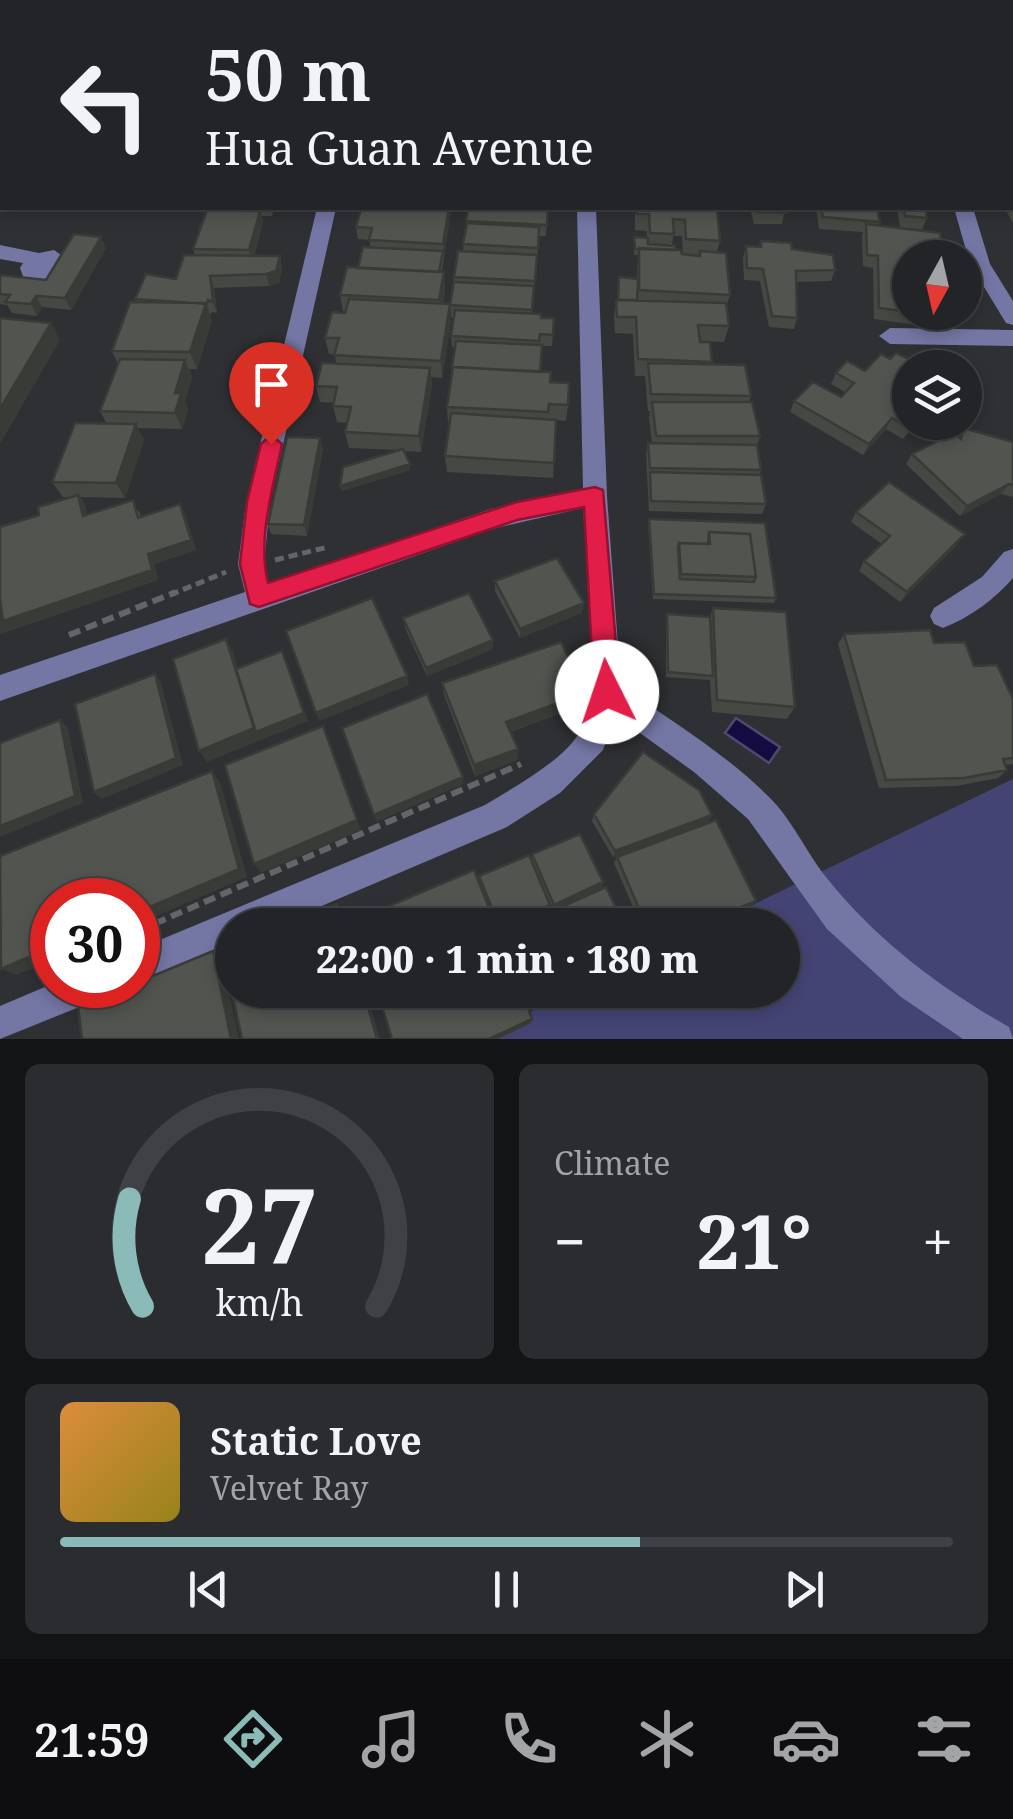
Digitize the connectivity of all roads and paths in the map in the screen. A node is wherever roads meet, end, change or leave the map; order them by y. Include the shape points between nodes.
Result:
1 (326, 210) edge
2 (587, 210) edge
3 (964, 210) edge
4 (0, 252) edge
5 (39, 260) dead end
6 (1013, 318) edge
7 (890, 336) dead end
8 (1013, 338) edge
9 (595, 496) junction
10 (1013, 560) edge
11 (259, 597) junction
12 (942, 616) dead end
13 (0, 688) edge
14 (607, 692) junction
15 (532, 760) dead end
16 (279, 908) edge
17 (160, 921) edge
18 (215, 934) edge
19 (160, 957) edge
20 (36, 1008) edge
21 (0, 1023) edge
22 (997, 1039) edge

1 - 11 street via 258,502 252,564
2 - 9 street
3 - 6 street via 980,264
4 - 5 street
7 - 8 street
9 - 11 street via 517,511
9 - 14 street
10 - 12 street via 991,585
11 - 13 street
14 - 16 street via 593,740 525,800
14 - 22 street via 730,779 892,971
15 - 17 path
18 - 19 street
20 - 21 street

